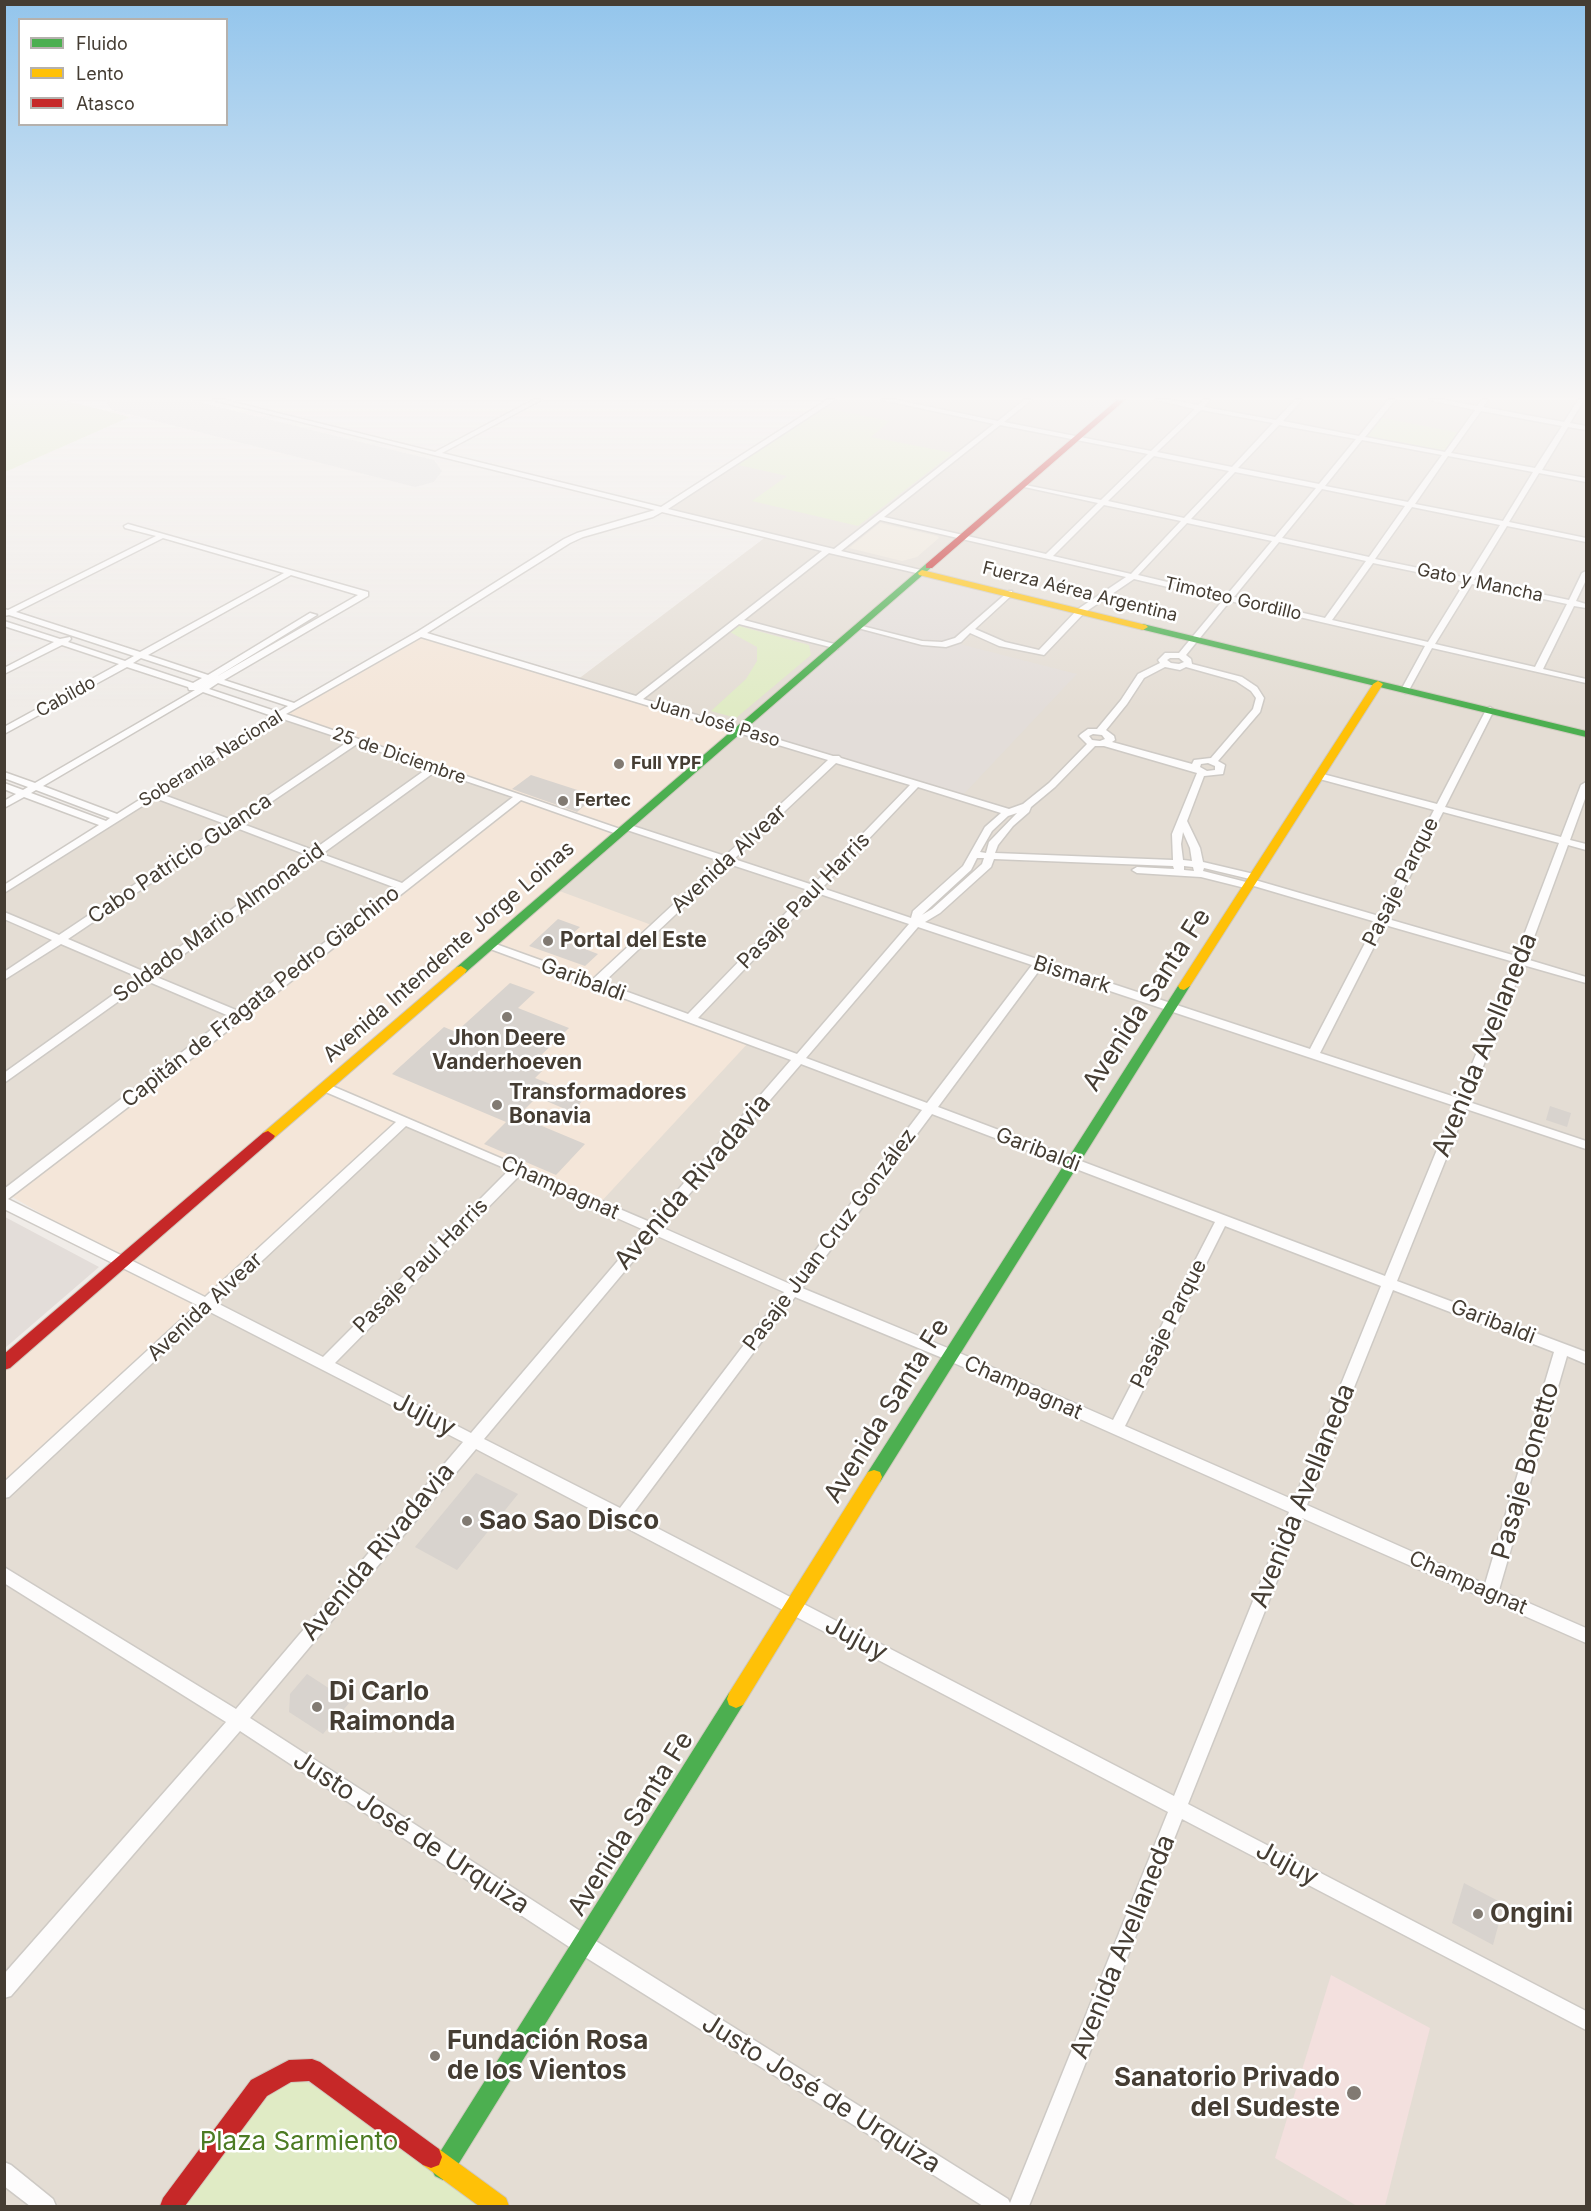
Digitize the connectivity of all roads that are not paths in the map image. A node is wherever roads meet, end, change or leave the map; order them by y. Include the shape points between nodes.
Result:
1 (638, 503) edge
2 (671, 503) edge
3 (898, 503) edge
4 (1001, 503) edge
5 (1101, 503) edge
6 (1108, 503) edge
7 (1202, 503) edge
8 (1308, 503) edge
9 (1406, 503) edge
10 (1518, 503) edge
11 (1410, 504) junction
12 (662, 509) junction
13 (879, 518) junction
14 (1186, 520) junction
15 (1506, 523) junction
16 (128, 526) dead end
17 (162, 536) junction
18 (962, 537) junction
19 (1277, 540) junction
20 (1587, 540) edge
21 (831, 551) junction
22 (1047, 556) junction
23 (1370, 559) junction
24 (290, 573) junction
25 (922, 573) junction
26 (1587, 573) edge
27 (1133, 576) junction
28 (1469, 581) junction
29 (355, 591) junction
30 (1010, 593) junction
31 (1230, 598) junction
32 (1570, 603) junction
33 (1587, 606) edge
34 (1081, 611) junction
35 (6, 613) edge
36 (738, 621) junction
37 (1327, 621) junction
38 (4, 622) edge
39 (858, 627) junction
40 (970, 630) junction
41 (73, 633) junction
42 (420, 634) junction
43 (1196, 638) junction
44 (59, 640) junction
45 (1430, 645) junction
46 (835, 647) junction
47 (141, 655) junction
48 (1180, 656) junction
49 (127, 662) junction
50 (1164, 664) junction
51 (1186, 665) junction
52 (4, 667) edge
53 (1538, 670) junction
54 (4, 672) edge
55 (208, 677) junction
56 (219, 681) junction
57 (1587, 681) edge
58 (1378, 684) junction
59 (199, 687) junction
60 (1405, 690) junction
61 (639, 699) junction
62 (296, 706) junction
63 (1490, 710) junction
64 (279, 715) junction
65 (742, 730) junction
66 (4, 731) edge
67 (1100, 731) junction
68 (1587, 734) edge
69 (356, 741) junction
70 (1107, 741) junction
71 (1093, 744) junction
72 (836, 758) junction
73 (435, 767) junction
74 (1198, 768) junction
75 (4, 775) edge
76 (1319, 776) junction
77 (917, 783) junction
78 (1587, 785) edge
79 (4, 786) edge
80 (26, 789) junction
81 (155, 795) junction
82 (4, 798) edge
83 (518, 798) junction
84 (4, 805) edge
85 (1026, 806) junction
86 (1438, 808) junction
87 (1009, 812) junction
88 (119, 818) junction
89 (1183, 823) junction
90 (231, 824) junction
91 (107, 825) junction
92 (623, 830) junction
93 (1564, 841) junction
94 (1587, 848) edge
95 (314, 855) junction
96 (972, 857) junction
97 (989, 859) junction
98 (728, 861) junction
99 (1179, 868) junction
100 (1199, 869) junction
101 (1251, 882) junction
102 (403, 887) junction
103 (4, 890) edge
104 (815, 890) junction
105 (4, 915) edge
106 (1382, 920) junction
107 (916, 923) junction
108 (62, 938) junction
109 (489, 945) junction
110 (1520, 960) junction
111 (1039, 964) junction
112 (147, 975) junction
113 (4, 977) edge
114 (1587, 980) edge
115 (595, 984) junction
116 (1170, 1007) junction
117 (239, 1016) junction
118 (690, 1019) junction
119 (1313, 1055) junction
120 (798, 1059) junction
121 (4, 1079) edge
122 (325, 1087) junction
123 (1462, 1104) junction
124 (928, 1108) junction
125 (404, 1121) junction
126 (1587, 1145) edge
127 (1071, 1162) junction
128 (518, 1169) junction
129 (4, 1196) edge
130 (4, 1203) edge
131 (1222, 1220) junction
132 (652, 1229) junction
133 (123, 1261) junction
134 (1390, 1283) junction
135 (792, 1290) junction
136 (208, 1304) junction
137 (1562, 1348) junction
138 (950, 1355) junction
139 (1587, 1358) edge
140 (4, 1364) edge
141 (325, 1364) junction
142 (1116, 1429) junction
143 (473, 1440) junction
144 (4, 1492) edge
145 (1298, 1508) junction
146 (622, 1518) junction
147 (4, 1574) edge
148 (1490, 1593) junction
149 (795, 1607) junction
150 (1587, 1636) edge
151 (238, 1719) junction
152 (1179, 1807) junction
153 (584, 1945) junction
154 (4, 1989) edge
155 (1587, 2021) edge
156 (443, 2168) junction
157 (4, 2172) edge
158 (46, 2206) edge
159 (171, 2206) edge
160 (498, 2206) edge
161 (1001, 2206) edge
162 (1019, 2206) edge

1 - 12 street, Fuerza Aérea Argentina
2 - 12 street, Soberanía Nacional
3 - 13 street
4 - 18 street, Avenida Intendente Jorge Loinas
5 - 22 street
6 - 14 street, Gato y Mancha
7 - 14 street
8 - 19 street, Avenida Rivadavia
9 - 11 street
10 - 15 street
11 - 15 street
11 - 23 street
12 - 21 street, Fuerza Aérea Argentina
12 - 42 street, Soberanía Nacional via 567,541
13 - 18 street, Timoteo Gordillo
13 - 21 street
14 - 19 street, Gato y Mancha
14 - 27 street
15 - 20 street
15 - 28 street
16 - 17 street
17 - 24 street
17 - 35 street
18 - 22 street, Timoteo Gordillo
18 - 25 street, Avenida Intendente Jorge Loinas
19 - 23 street, Gato y Mancha
19 - 31 street, Avenida Rivadavia
21 - 25 street, Fuerza Aérea Argentina
21 - 36 street
22 - 27 street, Timoteo Gordillo
23 - 28 street, Gato y Mancha
23 - 37 street
24 - 29 street
24 - 47 street, Cabildo
25 - 30 street, Fuerza Aérea Argentina
25 - 39 street, Avenida Intendente Jorge Loinas
26 - 32 street
27 - 31 street, Timoteo Gordillo
27 - 34 street
28 - 32 street, Gato y Mancha
28 - 45 street
29 - 55 street
29 - 56 street via 365,594
30 - 34 street, Fuerza Aérea Argentina
30 - 40 street
31 - 37 street, Timoteo Gordillo
31 - 43 street, Avenida Rivadavia
32 - 33 street, Gato y Mancha
32 - 53 street
34 - 40 street via 1041,653 1002,644
34 - 43 street, Fuerza Aérea Argentina
35 - 41 street
36 - 46 street
36 - 61 street
37 - 45 street, Timoteo Gordillo
38 - 44 street, 25 de Diciembre
39 - 40 street via 932,645 958,640
39 - 46 street, Avenida Intendente Jorge Loinas
41 - 44 street
41 - 47 street
42 - 61 street, Juan José Paso
42 - 62 street, Soberanía Nacional
43 - 48 street, Avenida Rivadavia
43 - 58 street, Fuerza Aérea Argentina
44 - 49 street, 25 de Diciembre
44 - 52 street
44 - 54 street
45 - 53 street, Timoteo Gordillo
45 - 60 street
46 - 65 street, Avenida Intendente Jorge Loinas
47 - 49 street, Cabildo
47 - 55 street
48 - 50 street, Avenida Rivadavia via 1164,656
48 - 51 street via 1187,659
49 - 59 street, 25 de Diciembre
49 - 66 street, Cabildo
50 - 51 street
50 - 67 street, Avenida Rivadavia via 1141,676
51 - 74 street via 1239,679 1260,698 1257,710 1213,761 1220,765 1220,772 1214,774
53 - 57 street, Timoteo Gordillo
55 - 56 street
55 - 59 street
56 - 59 street
56 - 62 street
58 - 60 street, Fuerza Aérea Argentina
58 - 76 street, Avenida Santa Fe
59 - 64 street, 25 de Diciembre
59 - 80 street
60 - 63 street, Fuerza Aérea Argentina
61 - 65 street, Juan José Paso
62 - 64 street, Soberanía Nacional
63 - 68 street, Fuerza Aérea Argentina
63 - 86 street, Pasaje Parque
64 - 69 street, 25 de Diciembre
64 - 81 street, Soberanía Nacional
65 - 72 street, Juan José Paso
65 - 92 street, Avenida Intendente Jorge Loinas
67 - 70 street
67 - 71 street, Avenida Rivadavia via 1084,736
69 - 73 street, 25 de Diciembre
69 - 90 street, Cabo Patricio Guanca
70 - 71 street
70 - 74 street
71 - 85 street, Avenida Rivadavia
72 - 77 street, Juan José Paso
72 - 98 street, Avenida Alvear
73 - 83 street, 25 de Diciembre
73 - 95 street, Soldado Mario Almonacid
74 - 89 street
75 - 80 street
76 - 86 street
76 - 101 street, Avenida Santa Fe
77 - 87 street, Juan José Paso
77 - 104 street, Pasaje Paul Harris
78 - 93 street, Avenida Avellaneda
79 - 80 street
80 - 82 street
80 - 84 street
80 - 88 street
80 - 91 street
81 - 88 street, Soberanía Nacional
81 - 90 street
83 - 92 street, 25 de Diciembre
83 - 102 street, Capitán de Fragata Pedro Giachino
85 - 87 street, Avenida Rivadavia
85 - 97 street, Avenida Rivadavia via 993,844
86 - 93 street
86 - 106 street, Pasaje Parque
87 - 96 street, Avenida Rivadavia via 988,829
88 - 91 street, Soberanía Nacional
89 - 99 street via 1176,844
89 - 100 street
90 - 95 street
90 - 108 street, Cabo Patricio Guanca
91 - 103 street, Soberanía Nacional
92 - 98 street, Bismark
92 - 109 street, Avenida Intendente Jorge Loinas
93 - 94 street
93 - 110 street, Avenida Avellaneda
95 - 102 street
95 - 112 street, Soldado Mario Almonacid
96 - 97 street
96 - 107 street, Avenida Rivadavia via 962,872 917,913
97 - 99 street via 1014,865
97 - 107 street, Avenida Rivadavia via 936,911
98 - 104 street, Bismark
98 - 115 street, Avenida Alvear
99 - 100 street
100 - 101 street
101 - 106 street
101 - 116 street, Avenida Santa Fe
102 - 117 street, Capitán de Fragata Pedro Giachino
104 - 107 street, Bismark
104 - 118 street, Pasaje Paul Harris
105 - 108 street
106 - 110 street
106 - 119 street, Pasaje Parque
107 - 111 street, Bismark
107 - 120 street, Avenida Rivadavia
108 - 112 street
108 - 113 street, Cabo Patricio Guanca
109 - 115 street, Garibaldi
109 - 122 street, Avenida Intendente Jorge Loinas
110 - 114 street
110 - 123 street, Avenida Avellaneda
111 - 116 street, Bismark
111 - 124 street, Pasaje Juan Cruz González
112 - 117 street
112 - 121 street, Soldado Mario Almonacid
115 - 118 street, Garibaldi
116 - 119 street, Bismark
116 - 127 street, Avenida Santa Fe
117 - 129 street, Capitán de Fragata Pedro Giachino
118 - 120 street, Garibaldi
119 - 123 street, Bismark
120 - 124 street, Garibaldi
120 - 132 street, Avenida Rivadavia
122 - 125 street, Champagnat
122 - 133 street, Avenida Intendente Jorge Loinas
123 - 126 street, Bismark
123 - 134 street, Avenida Avellaneda
124 - 127 street, Garibaldi
124 - 135 street, Pasaje Juan Cruz González
125 - 128 street, Champagnat
125 - 136 street, Avenida Alvear
127 - 131 street, Garibaldi
127 - 138 street, Avenida Santa Fe
128 - 132 street, Champagnat
128 - 141 street, Pasaje Paul Harris
130 - 133 street, Jujuy
131 - 134 street, Garibaldi
131 - 142 street, Pasaje Parque
132 - 135 street, Champagnat
132 - 143 street, Avenida Rivadavia
133 - 136 street, Jujuy
133 - 140 street, Avenida Intendente Jorge Loinas
134 - 137 street, Garibaldi
134 - 145 street, Avenida Avellaneda
135 - 138 street, Champagnat
135 - 146 street, Pasaje Juan Cruz González
136 - 141 street, Jujuy
136 - 144 street, Avenida Alvear
137 - 139 street, Garibaldi
137 - 148 street, Pasaje Bonetto
138 - 142 street, Champagnat
138 - 149 street, Avenida Santa Fe
141 - 143 street, Jujuy
142 - 145 street, Champagnat
143 - 146 street, Jujuy
143 - 151 street, Avenida Rivadavia
145 - 148 street, Champagnat
145 - 152 street, Avenida Avellaneda
146 - 149 street, Jujuy
147 - 151 street, Justo José de Urquiza
148 - 150 street, Champagnat
149 - 152 street, Jujuy
149 - 153 street, Avenida Santa Fe
151 - 153 street, Justo José de Urquiza
151 - 154 street, Avenida Rivadavia
152 - 155 street, Jujuy
152 - 162 street, Avenida Avellaneda
153 - 156 street, Avenida Santa Fe
153 - 161 street, Justo José de Urquiza
156 - 159 street via 312,2070 288,2071 259,2088
156 - 160 street
157 - 158 street

